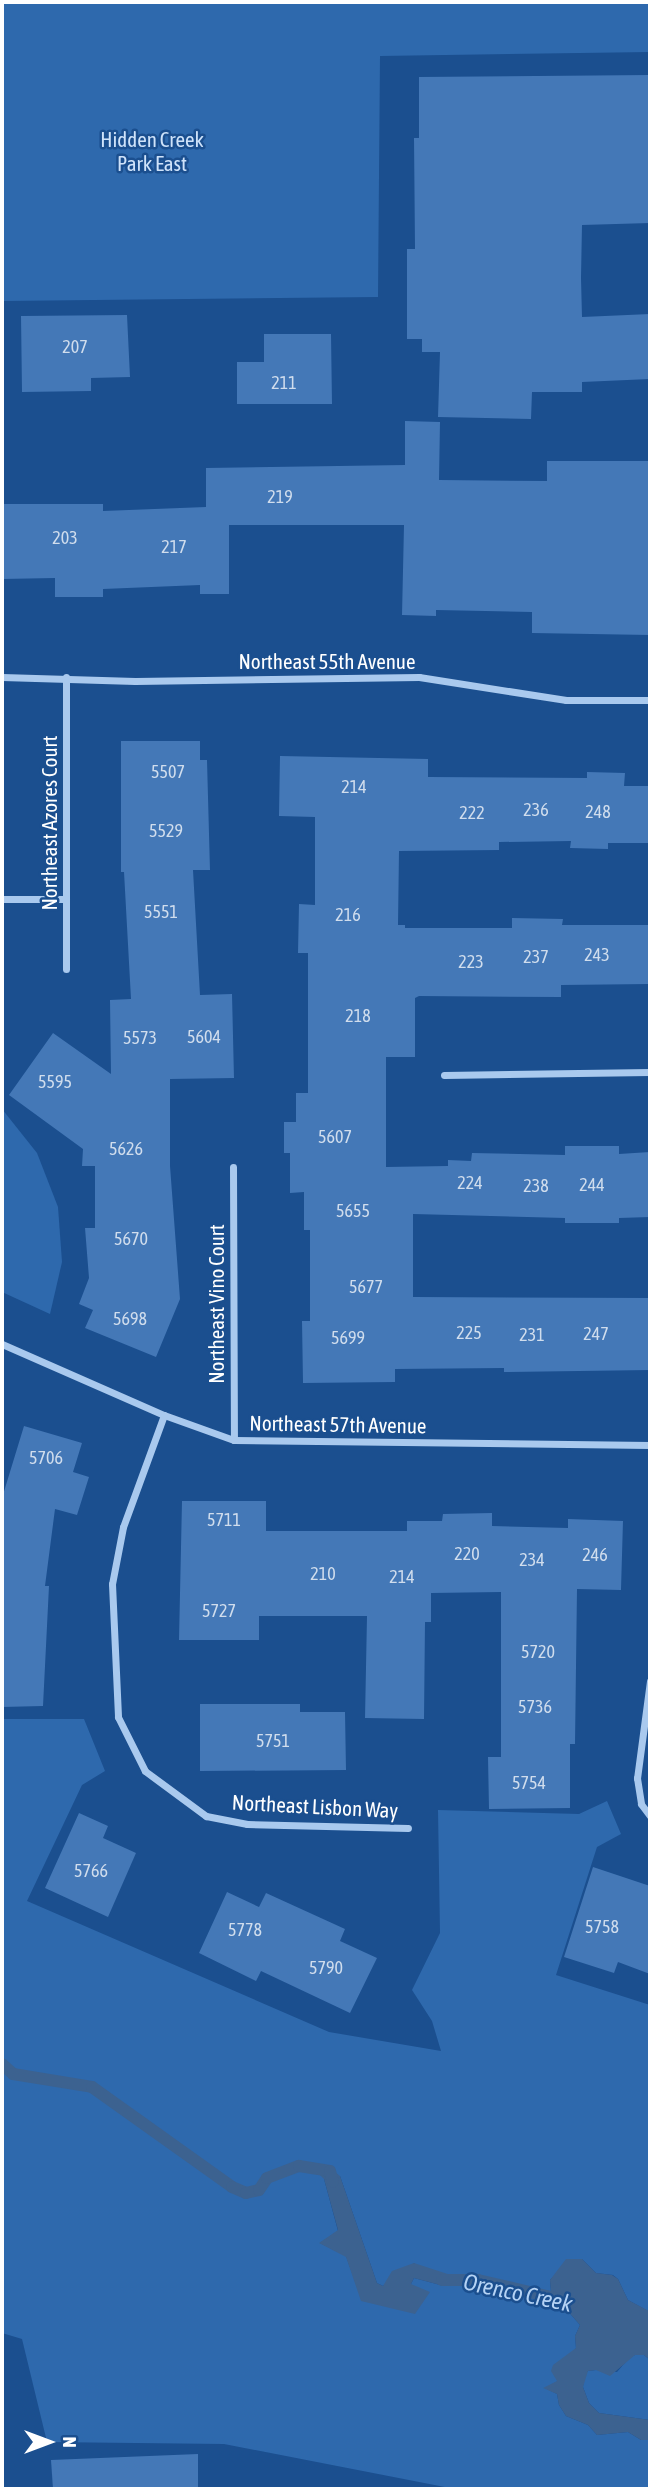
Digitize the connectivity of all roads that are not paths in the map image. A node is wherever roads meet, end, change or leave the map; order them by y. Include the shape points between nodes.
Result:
1 (2, 677) edge
2 (66, 677) junction
3 (650, 700) edge
4 (2, 899) edge
5 (66, 899) junction
6 (66, 969) dead end
7 (650, 1072) edge
8 (444, 1075) dead end
9 (233, 1167) dead end
10 (2, 1344) edge
11 (164, 1415) junction
12 (234, 1440) junction
13 (650, 1445) edge
14 (650, 1681) edge
15 (650, 1816) edge
16 (408, 1828) dead end

1 - 2 street, Northeast 55th Avenue
2 - 3 street, Northeast 55th Avenue via 135,681 419,677 566,700
2 - 5 street, Northeast Azores Court
4 - 5 street
5 - 6 street, Northeast Azores Court
7 - 8 street
9 - 12 street, Northeast Vino Court
10 - 11 street, Northeast 57th Avenue
11 - 12 street, Northeast 57th Avenue
11 - 16 street, Northeast Lisbon Way via 123,1527 112,1584 118,1717 145,1771 206,1816 247,1824
12 - 13 street, Northeast 57th Avenue
14 - 15 street via 637,1777 641,1804

